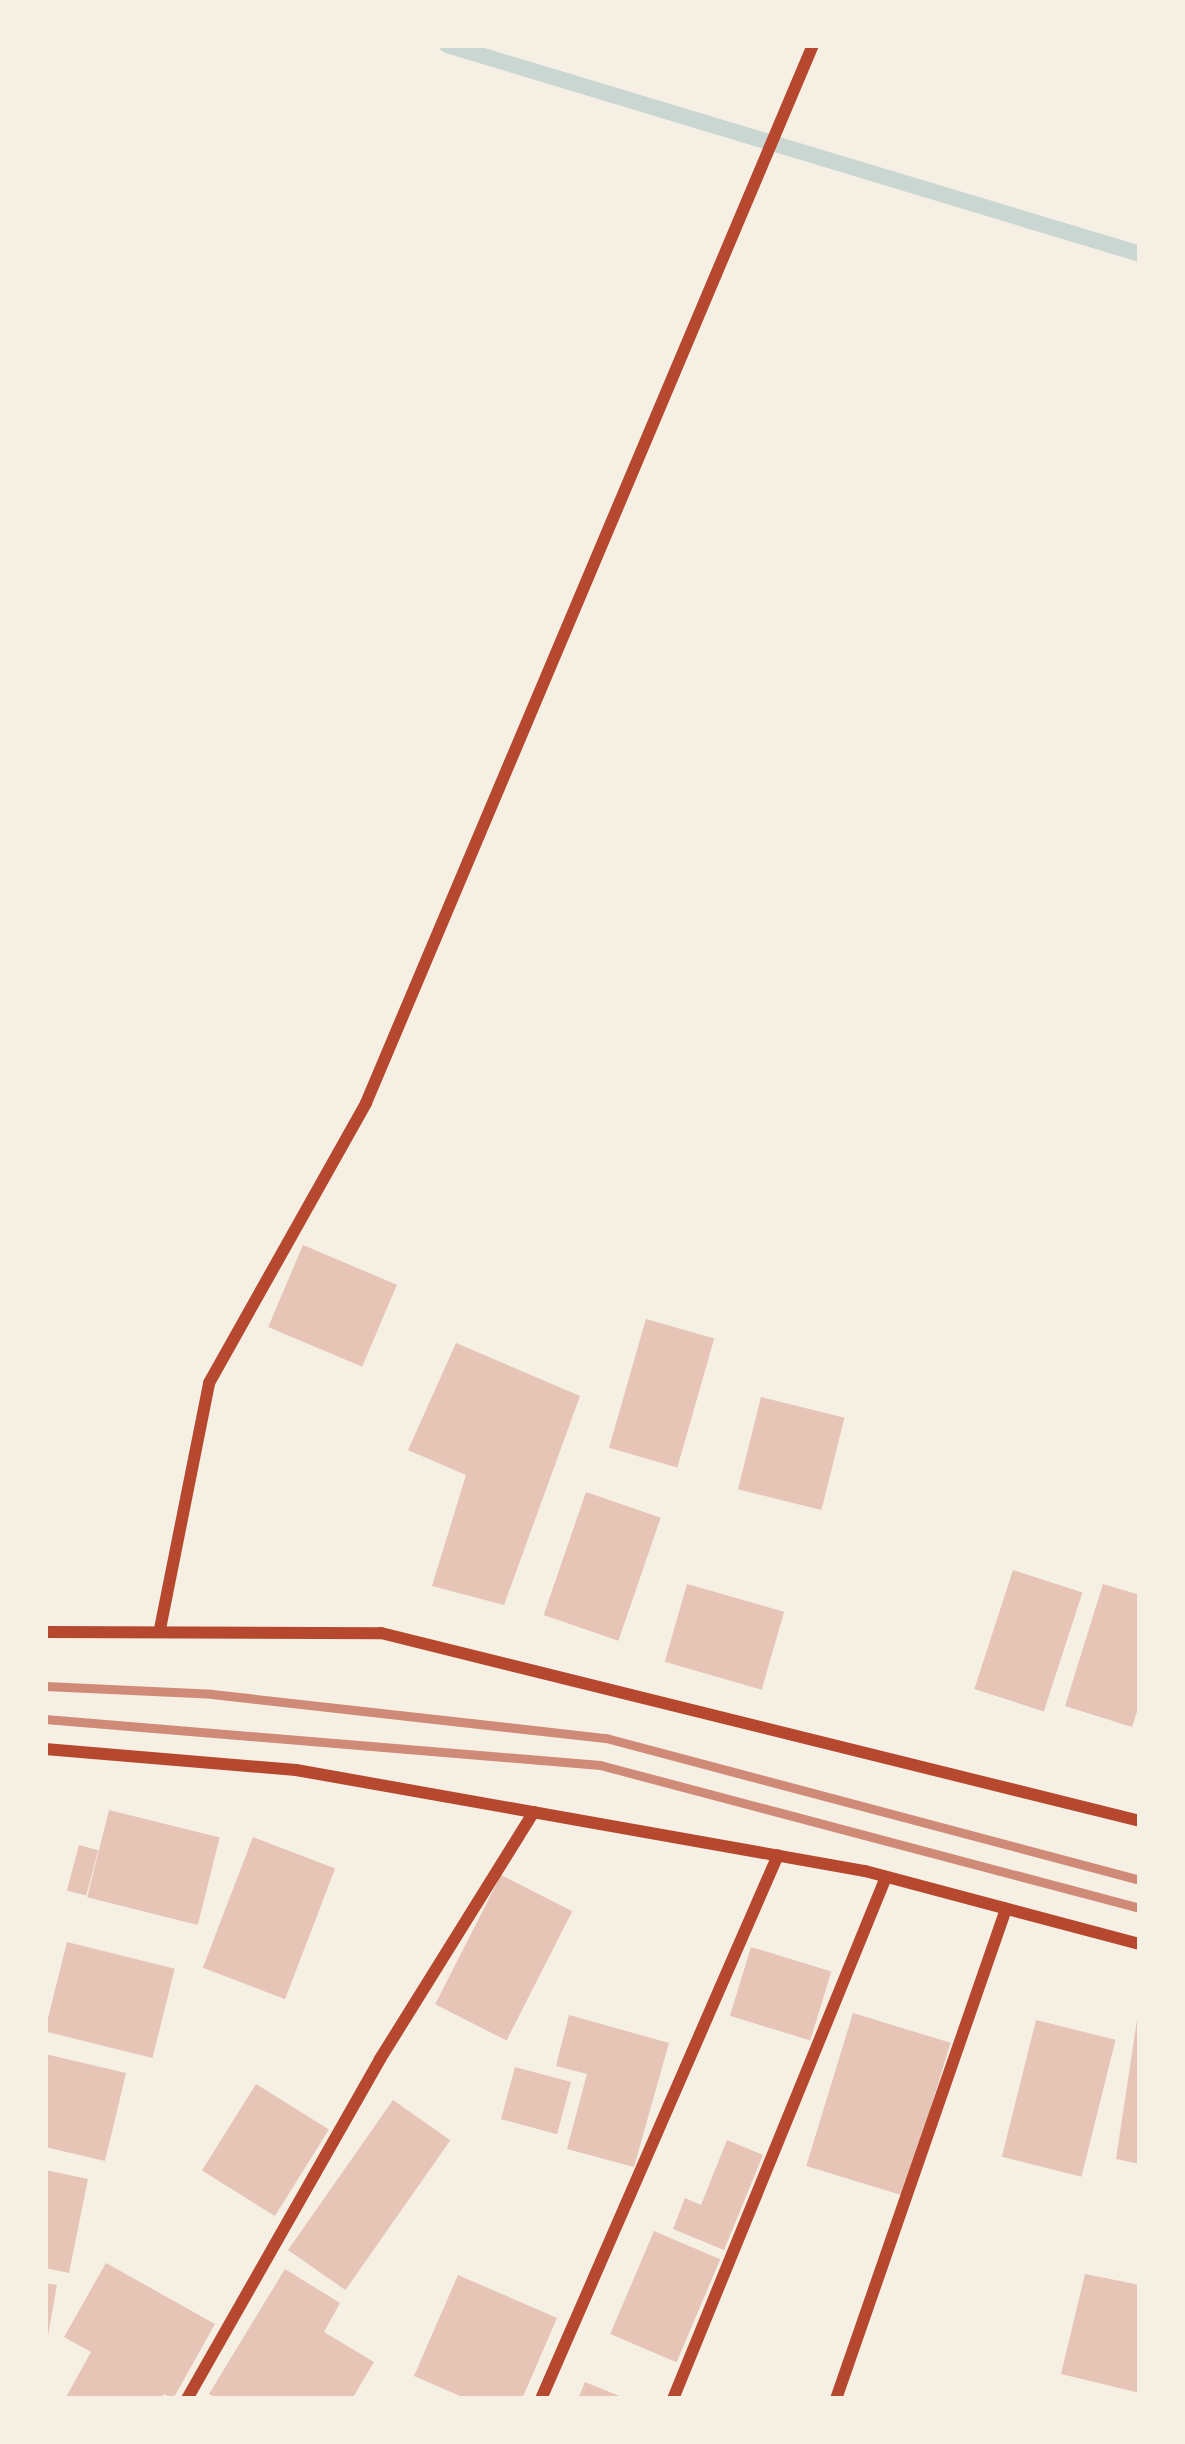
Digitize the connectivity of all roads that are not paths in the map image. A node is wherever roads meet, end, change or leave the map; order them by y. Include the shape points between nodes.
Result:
1 (813, 45) edge
2 (160, 1629) junction
3 (45, 1632) edge
4 (45, 1749) edge
5 (534, 1812) junction
6 (1140, 1821) edge
7 (778, 1856) junction
8 (886, 1877) junction
9 (1006, 1909) junction
10 (1140, 1945) edge
11 (187, 2399) edge
12 (541, 2399) edge
13 (673, 2399) edge
14 (836, 2399) edge

1 - 2 street via 366,1102 209,1382
2 - 3 street
2 - 6 street via 381,1634
4 - 5 street via 296,1770
5 - 7 street
5 - 11 street via 380,2059
7 - 8 street
7 - 12 street
8 - 9 street
8 - 13 street
9 - 10 street
9 - 14 street

